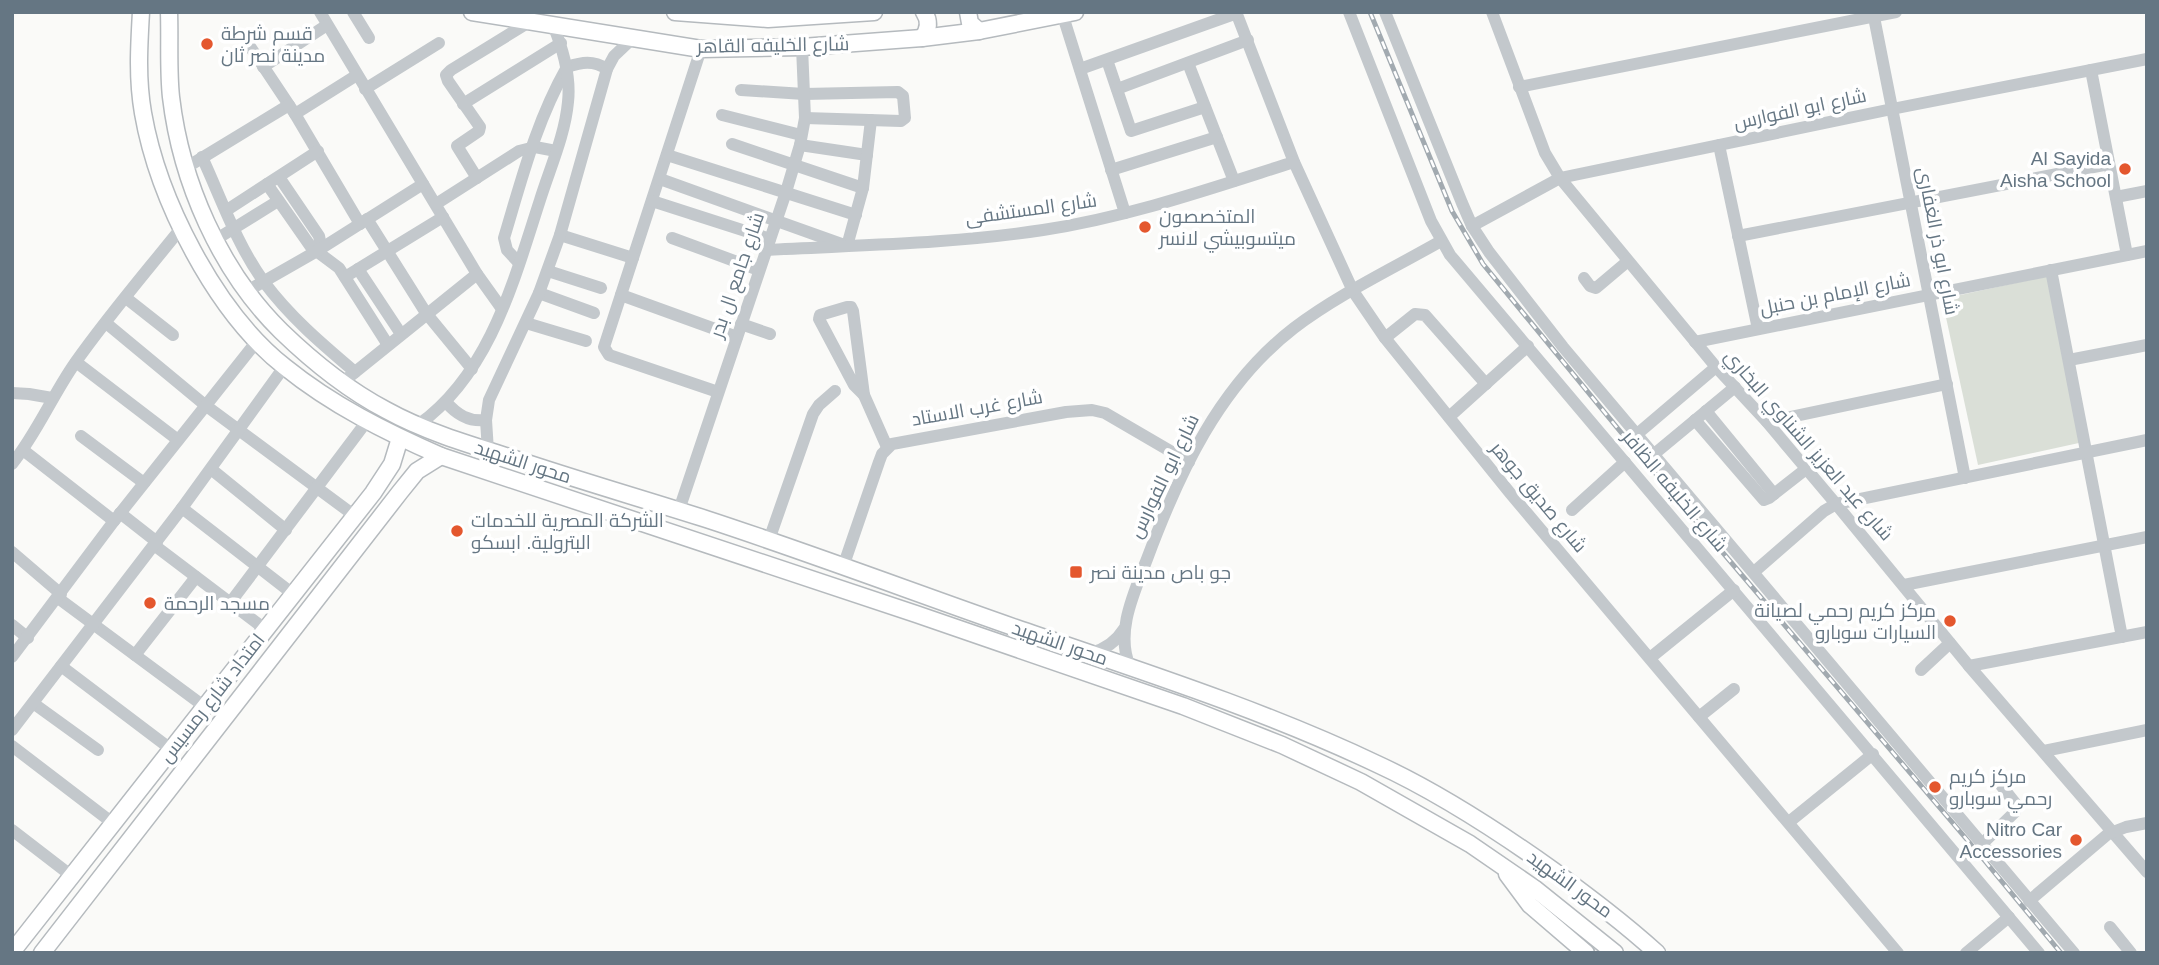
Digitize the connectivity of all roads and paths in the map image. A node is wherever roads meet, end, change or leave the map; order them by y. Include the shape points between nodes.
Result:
1 (141, 12) edge
2 (169, 12) edge
3 (320, 12) edge
4 (353, 12) edge
5 (472, 12) edge
6 (675, 12) edge
7 (874, 12) edge
8 (924, 12) edge
9 (968, 12) edge
10 (1349, 12) edge
11 (1385, 12) edge
12 (1492, 12) edge
13 (1896, 12) edge
14 (1236, 13) edge
15 (1069, 14) edge
16 (1873, 15) edge
17 (531, 21) junction
18 (553, 24) junction
19 (327, 25) junction
20 (979, 31) junction
21 (634, 37) junction
22 (369, 38) dead end
23 (922, 38) junction
24 (245, 39) dead end
25 (1248, 40) junction
26 (439, 43) dead end
27 (561, 43) junction
28 (802, 47) junction
29 (701, 49) junction
30 (2147, 59) edge
31 (1107, 60) junction
32 (1188, 63) junction
33 (263, 67) junction
34 (567, 67) junction
35 (607, 69) junction
36 (1080, 69) junction
37 (2091, 70) junction
38 (357, 75) junction
39 (1519, 87) junction
40 (365, 89) junction
41 (1117, 89) junction
42 (741, 90) dead end
43 (804, 94) junction
44 (463, 104) junction
45 (1205, 107) junction
46 (1892, 109) junction
47 (292, 110) junction
48 (722, 115) dead end
49 (805, 118) junction
50 (871, 120) junction
51 (1217, 136) junction
52 (801, 140) junction
53 (732, 144) dead end
54 (1719, 145) junction
55 (531, 147) junction
56 (556, 151) junction
57 (318, 152) junction
58 (667, 155) junction
59 (867, 155) junction
60 (202, 157) junction
61 (1294, 162) junction
62 (2109, 164) junction
63 (794, 166) junction
64 (187, 167) junction
65 (1111, 170) junction
66 (279, 177) junction
67 (478, 178) junction
68 (1560, 178) junction
69 (660, 179) junction
70 (1234, 181) junction
71 (267, 184) junction
72 (423, 184) junction
73 (863, 188) junction
74 (2147, 191) edge
75 (786, 192) junction
76 (2116, 197) junction
77 (278, 201) junction
78 (652, 201) junction
79 (1911, 202) junction
80 (436, 204) junction
81 (227, 210) junction
82 (1125, 213) junction
83 (856, 215) junction
84 (443, 217) junction
85 (777, 219) junction
86 (363, 222) junction
87 (1472, 226) junction
88 (182, 227) junction
89 (235, 229) junction
90 (560, 235) junction
91 (1738, 236) junction
92 (672, 238) dead end
93 (215, 240) junction
94 (1441, 241) junction
95 (768, 244) junction
96 (847, 246) junction
97 (317, 251) junction
98 (387, 251) junction
99 (2147, 251) edge
100 (2127, 255) junction
101 (633, 258) junction
102 (1628, 261) junction
103 (519, 263) junction
104 (358, 269) junction
105 (759, 270) junction
106 (2052, 270) junction
107 (548, 271) junction
108 (234, 272) junction
109 (477, 274) junction
110 (345, 277) junction
111 (1584, 278) dead end
112 (212, 282) junction
113 (264, 282) junction
114 (601, 288) dead end
115 (247, 291) junction
116 (1353, 291) junction
117 (539, 293) junction
118 (621, 295) junction
119 (1929, 295) junction
120 (126, 298) junction
121 (502, 309) junction
122 (426, 313) junction
123 (594, 313) dead end
124 (106, 323) junction
125 (526, 323) junction
126 (1758, 329) junction
127 (739, 331) junction
128 (401, 334) junction
129 (770, 334) dead end
130 (173, 335) dead end
131 (1385, 338) junction
132 (257, 341) junction
133 (586, 341) dead end
134 (1695, 342) junction
135 (388, 345) junction
136 (2147, 345) edge
137 (1528, 346) junction
138 (298, 347) junction
139 (2069, 360) junction
140 (76, 362) junction
141 (284, 367) junction
142 (1716, 367) junction
143 (472, 369) junction
144 (355, 372) junction
145 (342, 383) junction
146 (1486, 384) junction
147 (1947, 384) junction
148 (1735, 387) junction
149 (835, 391) dead end
150 (718, 392) junction
151 (12, 393) edge
152 (864, 396) junction
153 (52, 398) junction
154 (446, 402) junction
155 (1609, 403) junction
156 (205, 405) junction
157 (1701, 416) junction
158 (1449, 417) junction
159 (1589, 419) junction
160 (486, 420) junction
161 (367, 421) junction
162 (1768, 422) junction
163 (418, 425) junction
164 (239, 429) junction
165 (1636, 435) junction
166 (80, 436) dead end
167 (400, 438) junction
168 (178, 440) junction
169 (2147, 440) edge
170 (887, 447) junction
171 (23, 450) junction
172 (488, 451) junction
173 (2087, 453) junction
174 (1653, 455) junction
175 (441, 456) junction
176 (1189, 462) junction
177 (1625, 462) junction
178 (12, 464) edge
179 (1806, 468) junction
180 (211, 469) junction
181 (1965, 478) junction
182 (144, 483) junction
183 (319, 488) junction
184 (373, 493) junction
185 (1836, 504) junction
186 (389, 506) junction
187 (182, 508) junction
188 (679, 510) junction
189 (1572, 510) dead end
190 (355, 516) junction
191 (699, 516) junction
192 (117, 517) junction
193 (729, 526) junction
194 (286, 530) junction
195 (2147, 537) edge
196 (768, 540) junction
197 (695, 541) junction
198 (155, 544) junction
199 (2104, 545) junction
200 (717, 548) junction
201 (12, 552) edge
202 (257, 567) junction
203 (843, 567) junction
204 (1754, 572) junction
205 (196, 577) junction
206 (1904, 585) junction
207 (1734, 590) junction
208 (293, 594) junction
209 (60, 596) junction
210 (230, 603) junction
211 (93, 624) junction
212 (12, 625) edge
213 (265, 629) junction
214 (1124, 629) junction
215 (2147, 632) edge
216 (2122, 637) junction
217 (27, 638) junction
218 (1950, 643) junction
219 (1091, 653) junction
220 (135, 655) junction
221 (12, 657) edge
222 (1650, 658) junction
223 (1969, 666) junction
224 (61, 667) junction
225 (1130, 667) junction
226 (1922, 670) dead end
227 (1734, 689) dead end
228 (33, 703) junction
229 (205, 707) junction
230 (1699, 717) junction
231 (12, 730) edge
232 (2147, 730) edge
233 (12, 746) edge
234 (98, 750) dead end
235 (172, 750) junction
236 (2044, 751) junction
237 (1872, 754) junction
238 (2000, 784) dead end
239 (1789, 822) junction
240 (2147, 823) edge
241 (114, 824) junction
242 (12, 830) edge
243 (2112, 832) junction
244 (1982, 844) junction
245 (1502, 866) junction
246 (2147, 872) edge
247 (73, 877) junction
248 (2029, 901) junction
249 (2009, 917) junction
250 (2110, 927) dead end
251 (12, 952) edge
252 (42, 953) edge
253 (1586, 953) edge
254 (1615, 953) edge
255 (1657, 953) edge
256 (1898, 953) edge
257 (1966, 953) edge
258 (2039, 953) edge
259 (2074, 953) edge
260 (2131, 953) edge

1 - 88 main road, محور الشهيد via 138,63 143,111 160,180
2 - 64 main road, محور الشهيد via 172,100
3 - 19 street
4 - 22 street
5 - 17 main road, شارع الخليفه القاهر
6 - 7 main road, شارع الخليفه القاهر via 768,19
8 - 23 main road via 928,27
9 - 20 main road via 970,23
10 - 94 street, شارع الخليفه الظافر
11 - 87 street, شارع الخليفه الظافر
12 - 39 street, شارع عبد العزيز الشناوي البخاري
13 - 16 street
14 - 25 street, شارع صديق جوهر
14 - 31 street
15 - 20 main road, شارع الخليفه القاهر
15 - 36 street
16 - 39 street
16 - 46 street, شارع ابو ذر الغفارى
17 - 18 main road, شارع الخليفه القاهر
17 - 44 street via 448,72 446,78
18 - 21 main road, شارع الخليفه القاهر
18 - 27 street
19 - 33 street
19 - 38 street
20 - 23 main road, شارع الخليفه القاهر
21 - 29 main road, شارع الخليفه القاهر
21 - 35 street
23 - 28 main road, شارع الخليفه القاهر
24 - 33 street
25 - 32 street
25 - 61 street, شارع صديق جوهر
26 - 40 street
27 - 34 street
27 - 44 street
28 - 29 main road, شارع الخليفه القاهر
28 - 43 street, شارع جامع ال بدر
29 - 58 street
30 - 37 street, شارع ابو الفوارس
31 - 36 street
31 - 41 street
32 - 41 street
32 - 45 street
33 - 47 street
34 - 35 street via 588,62
34 - 55 street
34 - 56 street via 568,102
35 - 90 street
36 - 65 street
37 - 46 street, شارع ابو الفوارس
37 - 62 street
38 - 40 street
38 - 47 street
39 - 68 street, شارع عبد العزيز الشناوي البخاري
40 - 72 street
41 - 45 street via 1131,131
42 - 43 street
43 - 49 street, شارع جامع ال بدر
43 - 50 street via 901,94 904,120
44 - 67 street via 480,129 457,147
45 - 51 street
46 - 54 street, شارع ابو الفوارس
46 - 79 street, شارع ابو ذر الغفارى
47 - 57 street
47 - 60 street
48 - 52 street
49 - 50 street
49 - 52 street, شارع جامع ال بدر
50 - 59 street
51 - 65 street
51 - 70 street
52 - 59 street
52 - 63 street, شارع جامع ال بدر
53 - 63 street
54 - 68 street, شارع ابو الفوارس
54 - 91 street
55 - 56 street
55 - 67 street
55 - 103 street via 504,238 507,250
56 - 103 street
57 - 66 street
57 - 86 street
58 - 69 street
58 - 75 street
59 - 73 street
60 - 64 street
60 - 81 street
61 - 70 street, شارع المستشفى
61 - 116 street, شارع صديق جوهر
62 - 76 street
62 - 79 street
63 - 73 street
63 - 75 street, شارع جامع ال بدر
64 - 93 main road, محور الشهيد
65 - 82 street
66 - 71 street
66 - 97 street via 319,236
67 - 80 street
68 - 87 street, شارع ابو الفوارس
68 - 102 street, شارع عبد العزيز الشناوي البخاري
69 - 78 street
69 - 85 street
70 - 82 street, شارع المستشفى
71 - 77 street
71 - 81 street
72 - 80 street
72 - 86 street
73 - 83 street
74 - 76 street
75 - 83 street
75 - 85 street, شارع جامع ال بدر
76 - 100 street
77 - 89 street
77 - 97 street
78 - 95 street
78 - 101 street
79 - 91 street
79 - 119 street, شارع ابو ذر الغفارى
80 - 84 street
81 - 89 street
82 - 96 street, شارع المستشفى via 1040,231
83 - 96 street
84 - 98 street
84 - 109 street
85 - 95 street, شارع جامع ال بدر
85 - 96 street
86 - 97 street
86 - 98 street
87 - 155 street, شارع الخليفه الظافر
88 - 112 main road, محور الشهيد
88 - 120 street
89 - 93 street
89 - 113 street
90 - 101 street
90 - 107 street
91 - 126 street
92 - 105 street
93 - 108 main road, محور الشهيد
94 - 116 street, شارع ابو الفوارس
94 - 137 street, شارع الخليفه الظافر
95 - 96 street, شارع المستشفى
95 - 105 street, شارع جامع ال بدر
97 - 110 street
97 - 113 street
98 - 104 street
98 - 122 street
99 - 100 street, شارع الإمام بن حنبل
100 - 106 street, شارع الإمام بن حنبل
101 - 118 street
102 - 111 street via 1596,288
102 - 134 street, شارع عبد العزيز الشناوي البخاري
103 - 121 street
104 - 110 street
104 - 128 street
105 - 127 street, شارع جامع ال بدر
106 - 119 street, شارع الإمام بن حنبل
106 - 139 street
107 - 114 street
107 - 117 street
108 - 112 main road via 227,283
108 - 115 main road, محور الشهيد
109 - 121 street
109 - 122 street
110 - 135 street
112 - 132 main road, محور الشهيد
113 - 115 street
113 - 144 street via 304,328
115 - 138 main road, محور الشهيد
116 - 131 street, شارع صديق جوهر
116 - 176 street, شارع ابو الفوارس via 1295,328 1263,356 1223,402
117 - 123 street
117 - 125 street
118 - 127 street
118 - 150 street via 606,353
119 - 126 street, شارع الإمام بن حنبل
119 - 147 street, شارع ابو ذر الغفارى
120 - 124 street
120 - 130 street
121 - 143 street
122 - 128 street
122 - 143 street
124 - 140 street
124 - 156 street
125 - 133 street
125 - 160 street via 493,390
126 - 134 street, شارع الإمام بن حنبل
127 - 129 street
127 - 150 street, شارع جامع ال بدر
128 - 135 street
131 - 146 street via 1415,314 1425,314
131 - 158 street, شارع صديق جوهر
132 - 141 main road, محور الشهيد
132 - 156 street
134 - 142 street, شارع عبد العزيز الشناوي البخاري
135 - 144 street
136 - 139 street
137 - 146 street
137 - 159 street, شارع الخليفه الظافر
138 - 141 main road via 287,354
138 - 145 main road, محور الشهيد
139 - 173 street
140 - 153 street
140 - 168 street
141 - 161 main road, محور الشهيد
141 - 164 street
142 - 148 street, شارع عبد العزيز الشناوي البخاري
142 - 165 street
143 - 154 street
144 - 145 street
145 - 163 main road, محور الشهيد
146 - 158 street
147 - 162 street
147 - 181 street, شارع ابو ذر الغفارى
148 - 157 street
148 - 162 street, شارع عبد العزيز الشناوي البخاري
149 - 196 street via 813,414
150 - 188 street, شارع جامع ال بدر
151 - 153 street
152 - 152 street via 820,321 822,313 853,309
152 - 170 street
153 - 171 street
154 - 160 street via 462,416
154 - 163 street
155 - 159 street
155 - 165 street, شارع الخليفه الظافر
156 - 164 street
156 - 168 street
157 - 174 street
157 - 179 street via 1761,499 1766,500
158 - 222 street, شارع صديق جوهر
159 - 177 street, شارع الخليفه الظافر
160 - 172 street
161 - 167 main road, محور الشهيد
161 - 183 street
162 - 179 street, شارع عبد العزيز الشناوي البخاري
163 - 172 main road, محور الشهيد
164 - 180 street
164 - 183 street
165 - 174 street, شارع الخليفه الظافر
166 - 182 street
167 - 175 main road, محور الشهيد
167 - 184 main road, امتداد شارع رمسيس via 392,464
168 - 182 street
169 - 173 street
170 - 176 street, شارع غرب الاستاد via 1092,410 1117,418
170 - 203 street
171 - 178 street
171 - 192 street
172 - 188 main road, محور الشهيد
173 - 181 street
173 - 199 street
174 - 204 street, شارع الخليفه الظافر
175 - 186 main road, امتداد شارع رمسيس via 417,471
175 - 197 main road, محور الشهيد
176 - 214 street, شارع ابو الفوارس via 1156,534
177 - 189 street
177 - 207 street, شارع الخليفه الظافر
179 - 185 street, شارع عبد العزيز الشناوي البخاري
180 - 187 street
180 - 194 street
181 - 185 street
182 - 192 street
183 - 190 street
183 - 194 street
184 - 186 main road
184 - 190 main road, امتداد شارع رمسيس
185 - 204 street
185 - 206 street, شارع عبد العزيز الشناوي البخاري
186 - 252 main road, امتداد شارع رمسيس
187 - 198 street
187 - 202 street
188 - 191 main road, محور الشهيد
190 - 208 main road, امتداد شارع رمسيس
191 - 193 main road, محور الشهيد
191 - 197 main road via 701,529
192 - 198 street
192 - 209 street
193 - 196 main road, محور الشهيد
193 - 200 main road via 717,537
194 - 202 street
195 - 199 street
196 - 203 main road, محور الشهيد
197 - 200 main road, محور الشهيد
198 - 205 street
198 - 211 street
199 - 206 street
199 - 216 street
200 - 245 main road, محور الشهيد via 1242,728 1360,782
201 - 209 street
202 - 208 street
202 - 210 street
203 - 219 main road, محور الشهيد
204 - 244 street, شارع الخليفه الظافر
205 - 210 street
205 - 220 street
206 - 218 street, شارع عبد العزيز الشناوي البخاري
207 - 222 street
207 - 237 street, شارع الخليفه الظافر
208 - 213 main road, امتداد شارع رمسيس
209 - 211 street
209 - 217 street
210 - 213 street
211 - 220 street
211 - 224 street
212 - 217 street
213 - 229 main road, امتداد شارع رمسيس
214 - 219 street via 1114,642
214 - 225 street, شارع ابو الفوارس
215 - 216 street
216 - 223 street
217 - 221 street
218 - 223 street, شارع عبد العزيز الشناوي البخاري
218 - 226 street
219 - 225 main road, محور الشهيد
220 - 229 street
222 - 230 street, شارع صديق جوهر
223 - 236 street, شارع عبد العزيز الشناوي البخاري
224 - 228 street
224 - 235 street
225 - 255 main road, محور الشهيد via 1269,718 1442,797 1577,887
227 - 230 street
228 - 231 street
228 - 234 street
229 - 235 main road, امتداد شارع رمسيس
230 - 239 street, شارع صديق جوهر
232 - 236 street
233 - 241 street
235 - 241 main road, امتداد شارع رمسيس
236 - 243 street, شارع عبد العزيز الشناوي البخاري
237 - 239 street
237 - 249 street, شارع الخليفه الظافر
238 - 244 street via 2013,799 2015,812
239 - 256 street, شارع صديق جوهر
240 - 243 street
241 - 247 main road, امتداد شارع رمسيس
242 - 247 street
243 - 246 street, شارع عبد العزيز الشناوي البخاري
243 - 248 street
244 - 248 street, شارع الخليفه الظافر
245 - 253 main road via 1530,905
245 - 254 main road, محور الشهيد
247 - 251 main road, امتداد شارع رمسيس
248 - 259 street, شارع الخليفه الظافر
249 - 257 street
249 - 258 street, شارع الخليفه الظافر
250 - 260 street

